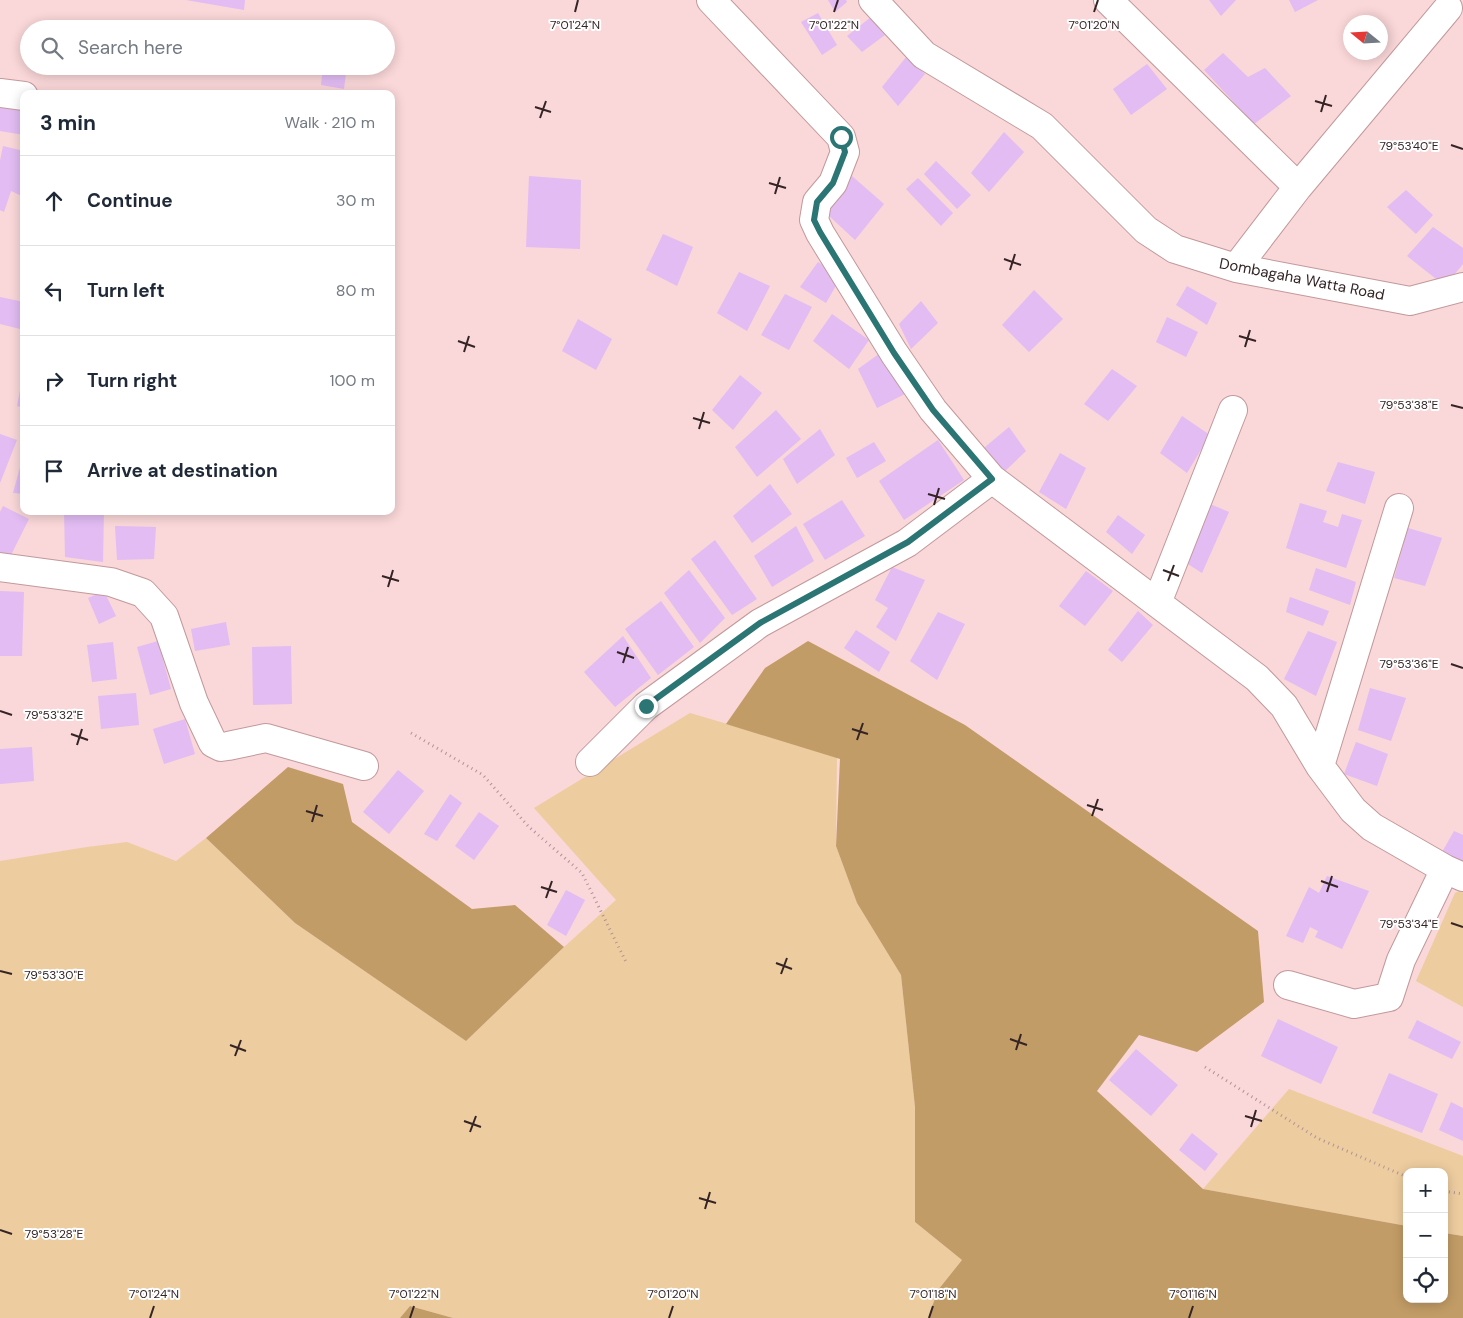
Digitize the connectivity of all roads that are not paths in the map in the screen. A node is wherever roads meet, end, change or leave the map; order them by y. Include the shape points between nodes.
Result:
1 (711, 0) edge
2 (873, 0) edge
3 (1108, 0) edge
4 (1451, 9) edge
5 (0, 93) edge
6 (20, 96) edge
7 (1298, 187) junction
8 (1236, 268) junction
9 (1463, 287) edge
10 (1233, 410) dead end
11 (992, 479) junction
12 (1399, 508) dead end
13 (0, 567) edge
14 (1157, 603) junction
15 (590, 762) dead end
16 (364, 766) dead end
17 (1320, 766) junction
18 (1454, 873) edge
19 (1288, 985) dead end

1 - 11 street via 841,137 845,152 833,183 817,202 814,220 894,353 933,410
2 - 8 street, Dombagaha Watta Road via 924,54 1042,126 1146,230 1175,249
3 - 7 street
4 - 7 street
5 - 6 street
7 - 8 street
8 - 9 street, Dombagaha Watta Road via 1410,300
10 - 14 street
11 - 14 street
11 - 15 street via 908,542 760,623 646,706
12 - 17 street
13 - 16 street via 111,582 143,593 164,616 194,703 213,743 228,746 266,738
14 - 17 street via 1257,678 1284,706
17 - 18 street via 1353,810 1372,827
18 - 19 street via 1401,960 1389,997 1354,1004

